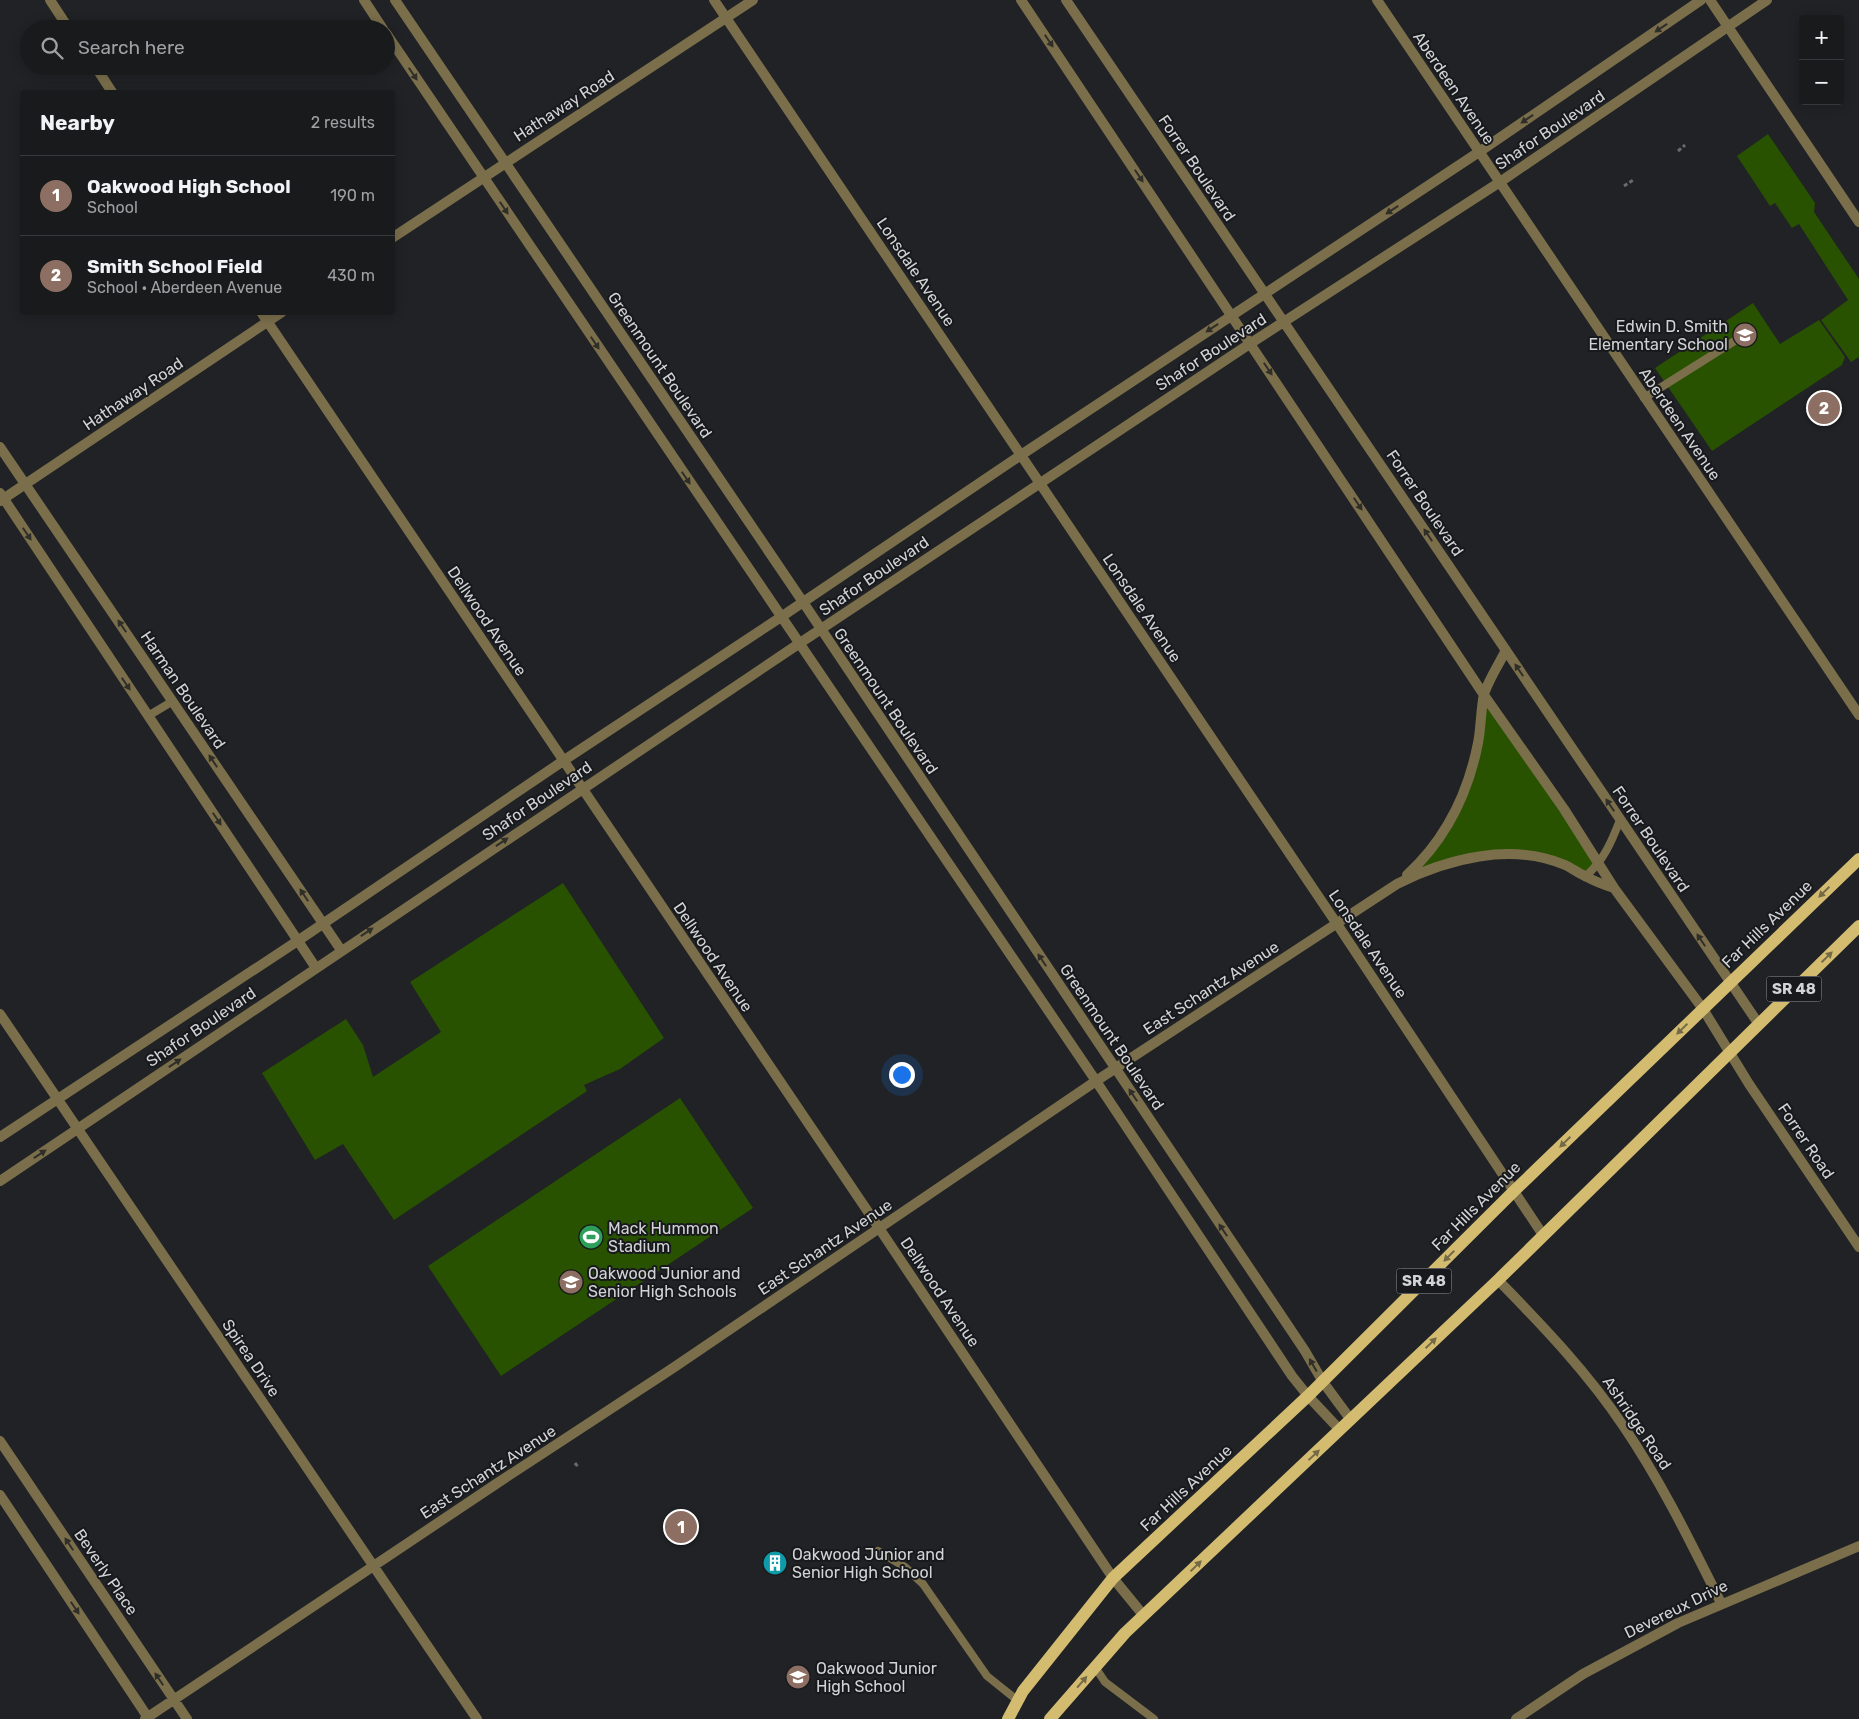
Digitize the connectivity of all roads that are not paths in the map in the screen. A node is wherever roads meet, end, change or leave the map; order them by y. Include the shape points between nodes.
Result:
1 (50, 0) edge
2 (364, 0) edge
3 (395, 0) edge
4 (714, 0) edge
5 (753, 0) edge
6 (1021, 0) edge
7 (1066, 0) edge
8 (1377, 0) edge
9 (1702, 0) edge
10 (1710, 0) edge
11 (1767, 0) edge
12 (726, 18) junction
13 (63, 20) edge
14 (377, 20) edge
15 (1728, 26) junction
16 (395, 46) edge
17 (101, 75) edge
18 (111, 90) edge
19 (1480, 152) junction
20 (504, 164) junction
21 (483, 177) junction
22 (1500, 182) junction
23 (1859, 222) edge
24 (395, 236) edge
25 (1264, 293) junction
26 (262, 315) edge
27 (278, 315) edge
28 (1232, 315) junction
29 (267, 322) junction
30 (1284, 322) junction
31 (1744, 335) dead end
32 (1251, 343) junction
33 (1644, 398) junction
34 (0, 447) edge
35 (1021, 455) junction
36 (25, 484) junction
37 (1040, 484) junction
38 (1, 497) edge
39 (803, 602) junction
40 (781, 618) junction
41 (820, 629) junction
42 (800, 643) junction
43 (1506, 650) junction
44 (1484, 695) junction
45 (173, 701) junction
46 (1859, 715) edge
47 (148, 716) junction
48 (563, 761) junction
49 (581, 789) junction
50 (1620, 820) junction
51 (1859, 858) edge
52 (1599, 864) junction
53 (1585, 876) junction
54 (1397, 884) junction
55 (1614, 888) junction
56 (323, 924) junction
57 (1337, 924) junction
58 (1859, 926) edge
59 (299, 940) junction
60 (341, 950) junction
61 (316, 968) junction
62 (1730, 983) junction
63 (1703, 1009) junction
64 (0, 1014) edge
65 (1758, 1023) junction
66 (1729, 1052) junction
67 (1116, 1069) junction
68 (1096, 1082) junction
69 (57, 1099) junction
70 (77, 1129) junction
71 (0, 1137) edge
72 (0, 1181) edge
73 (1514, 1191) junction
74 (879, 1228) junction
75 (1542, 1235) junction
76 (1859, 1247) edge
77 (1498, 1280) junction
78 (1323, 1382) junction
79 (1308, 1396) junction
80 (1351, 1420) junction
81 (1340, 1430) junction
82 (0, 1441) edge
83 (0, 1495) edge
84 (1859, 1546) edge
85 (878, 1551) dead end
86 (374, 1565) junction
87 (1113, 1578) junction
88 (1721, 1603) junction
89 (1144, 1616) junction
90 (1095, 1667) junction
91 (174, 1700) junction
92 (1018, 1701) junction
93 (147, 1718) edge
94 (187, 1719) edge
95 (477, 1719) edge
96 (1008, 1719) edge
97 (1050, 1719) edge
98 (1154, 1719) edge
99 (1516, 1719) edge

1 - 13 street
2 - 14 street
3 - 20 street, Greenmount Boulevard
4 - 12 street, Lonsdale Avenue
5 - 12 street, Hathaway Road
6 -> 28 street
7 - 25 street, Forrer Boulevard
8 - 19 street, Aberdeen Avenue
9 -> 19 street, Shafor Boulevard
10 - 15 street
11 - 15 street, Shafor Boulevard
12 - 20 street, Hathaway Road
12 - 35 street, Lonsdale Avenue
15 - 22 street, Shafor Boulevard
15 - 23 street
16 -> 21 street
17 - 18 street
19 - 22 street, Aberdeen Avenue
19 -> 25 street, Shafor Boulevard
20 - 21 street, Hathaway Road
20 - 39 street, Greenmount Boulevard
21 - 24 street, Hathaway Road
21 -> 40 street
22 - 30 street, Shafor Boulevard
22 - 33 street, Aberdeen Avenue
25 - 28 street, Shafor Boulevard
25 - 30 street, Forrer Boulevard
26 - 29 street, Dellwood Avenue
27 - 29 street, Hathaway Road
28 - 32 street
28 -> 35 street, Shafor Boulevard
29 - 36 street, Hathaway Road
29 - 48 street, Dellwood Avenue
30 - 32 street, Shafor Boulevard
43 -> 30 street, Forrer Boulevard
31 - 33 lane
32 - 37 street, Shafor Boulevard
32 -> 44 street
33 - 46 street, Aberdeen Avenue
34 - 36 street, Harman Boulevard
35 - 37 street, Lonsdale Avenue
35 - 39 street, Shafor Boulevard
36 - 38 street, Hathaway Road
45 -> 36 street, Harman Boulevard
37 - 41 street, Shafor Boulevard
37 - 57 street, Lonsdale Avenue
38 -> 47 street
39 - 40 street, Shafor Boulevard
39 - 41 street, Greenmount Boulevard
40 - 42 street
40 - 48 street, Shafor Boulevard
41 - 42 street, Shafor Boulevard
67 -> 41 street, Greenmount Boulevard
42 - 49 street, Shafor Boulevard
42 - 68 street
43 - 44 street, East Schantz Avenue
50 -> 43 street, Forrer Boulevard
44 - 52 street
44 - 54 street, East Schantz Avenue via 1478,744 1463,796 1447,827 1430,850
45 - 47 lane
56 -> 45 street, Harman Boulevard
47 -> 59 street
48 - 49 street, Dellwood Avenue
48 - 56 street, Shafor Boulevard
60 -> 49 street, Shafor Boulevard
49 - 74 street, Dellwood Avenue
50 - 52 lane via 1612,843
62 -> 50 street, Forrer Boulevard
51 -> 62 main road, Far Hills Avenue / SR 48
52 - 53 lane
52 - 55 street
53 - 54 street, East Schantz Avenue via 1545,858 1491,855 1458,860
53 - 55 street, East Schantz Avenue
54 - 57 street, East Schantz Avenue
55 - 63 street
56 - 59 street, Shafor Boulevard
56 - 60 street, Harman Boulevard
57 - 67 street, East Schantz Avenue
57 - 73 street, Lonsdale Avenue
65 -> 58 main road, SR 48
59 - 61 street
59 - 69 street, Shafor Boulevard
60 - 61 street, Shafor Boulevard
70 -> 61 street, Shafor Boulevard
62 - 63 main road, Far Hills Avenue / SR 48
62 - 65 street, Forrer Boulevard
63 - 66 street, Forrer Road
63 -> 73 main road, Far Hills Avenue / SR 48
64 - 69 street, Spirea Drive
65 - 66 main road, SR 48
66 - 75 main road, SR 48
66 - 76 street, Forrer Road
67 - 68 street, East Schantz Avenue
78 -> 67 street, Greenmount Boulevard
68 - 74 street, East Schantz Avenue
68 - 79 street
69 - 70 street, Spirea Drive
69 - 71 street, Shafor Boulevard
72 -> 70 street, Shafor Boulevard
70 - 86 street, Spirea Drive
73 - 75 street, Lonsdale Avenue
73 -> 78 main road, Far Hills Avenue / SR 48
74 - 86 street, East Schantz Avenue
74 - 87 street, Dellwood Avenue
75 - 77 main road, SR 48
80 -> 77 main road, SR 48
77 - 88 street, Ashridge Road via 1542,1325 1625,1427 1683,1525
78 - 79 main road, Far Hills Avenue / SR 48
78 - 80 street, Greenmount Boulevard
79 - 81 street
79 - 87 main road, Far Hills Avenue / SR 48
80 - 81 main road, SR 48
89 -> 81 main road, SR 48
91 -> 82 street, Beverly Place
83 -> 93 street
84 - 88 street, Devereux Drive
85 - 92 lane via 906,1567 923,1584 987,1676
86 - 91 street, East Schantz Avenue
86 - 95 street, Spirea Drive
87 - 89 street, Dellwood Avenue
87 - 92 main road, Far Hills Avenue / SR 48
88 - 99 street, Devereux Drive via 1628,1648
89 - 90 main road, SR 48
97 -> 90 main road, SR 48
90 - 98 lane via 1105,1682
91 - 93 street, East Schantz Avenue
91 - 94 street, Beverly Place
92 - 96 main road, Far Hills Avenue / SR 48

